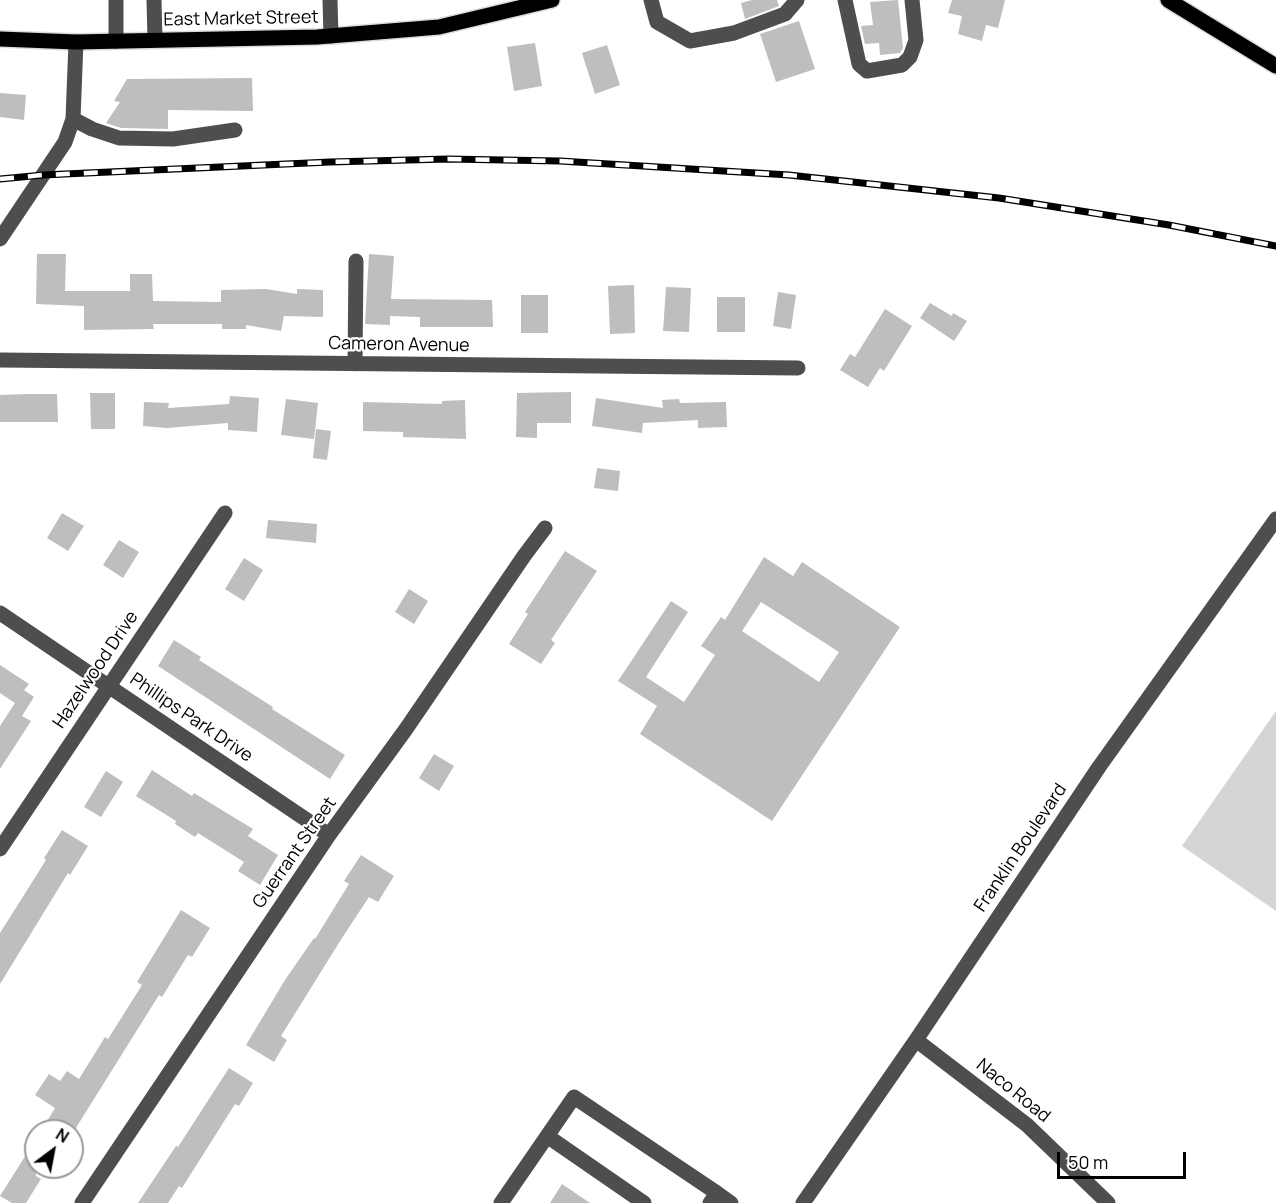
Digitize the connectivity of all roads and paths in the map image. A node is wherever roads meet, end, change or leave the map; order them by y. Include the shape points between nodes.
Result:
1 (116, 0) edge
2 (154, 0) edge
3 (330, 0) edge
4 (552, 0) edge
5 (651, 0) edge
6 (796, 0) edge
7 (845, 0) edge
8 (912, 0) edge
9 (1168, 0) edge
10 (331, 36) junction
11 (0, 39) edge
12 (155, 40) junction
13 (116, 41) junction
14 (76, 42) junction
15 (1276, 66) edge
16 (73, 118) junction
17 (235, 130) dead end
18 (0, 239) edge
19 (356, 261) dead end
20 (0, 360) edge
21 (355, 364) junction
22 (798, 368) dead end
23 (225, 513) dead end
24 (1276, 519) edge
25 (545, 528) dead end
26 (0, 613) edge
27 (109, 686) junction
28 (329, 835) junction
29 (0, 849) edge
30 (916, 1040) junction
31 (547, 1136) junction
32 (714, 1198) edge
33 (82, 1203) edge
34 (501, 1203) edge
35 (644, 1203) edge
36 (731, 1203) edge
37 (803, 1203) edge
38 (1108, 1203) edge

1 - 13 street
2 - 12 street
3 - 10 street
4 - 10 main road, East Market Street via 439,27
5 - 6 street via 657,22 690,41 734,33 785,14
7 - 8 street via 859,64 867,71 902,65 910,57 916,40
9 - 15 main road
10 - 12 main road, East Market Street
11 - 14 main road, East Market Street
12 - 13 main road, East Market Street
13 - 14 main road, East Market Street
14 - 16 street
16 - 17 street via 119,138 173,139
16 - 18 street via 65,142
19 - 21 street
20 - 21 street, Cameron Avenue
21 - 22 street, Cameron Avenue
23 - 27 street, Hazelwood Drive
24 - 30 street, Franklin Boulevard via 1099,767
25 - 28 street, Guerrant Street
26 - 27 street, Phillips Park Drive
27 - 28 street, Phillips Park Drive
27 - 29 street, Hazelwood Drive
28 - 33 street, Guerrant Street
30 - 37 street, Franklin Boulevard
30 - 38 street, Naco Road via 1027,1125
31 - 32 street via 574,1097
31 - 34 street
31 - 35 street
32 - 36 street

